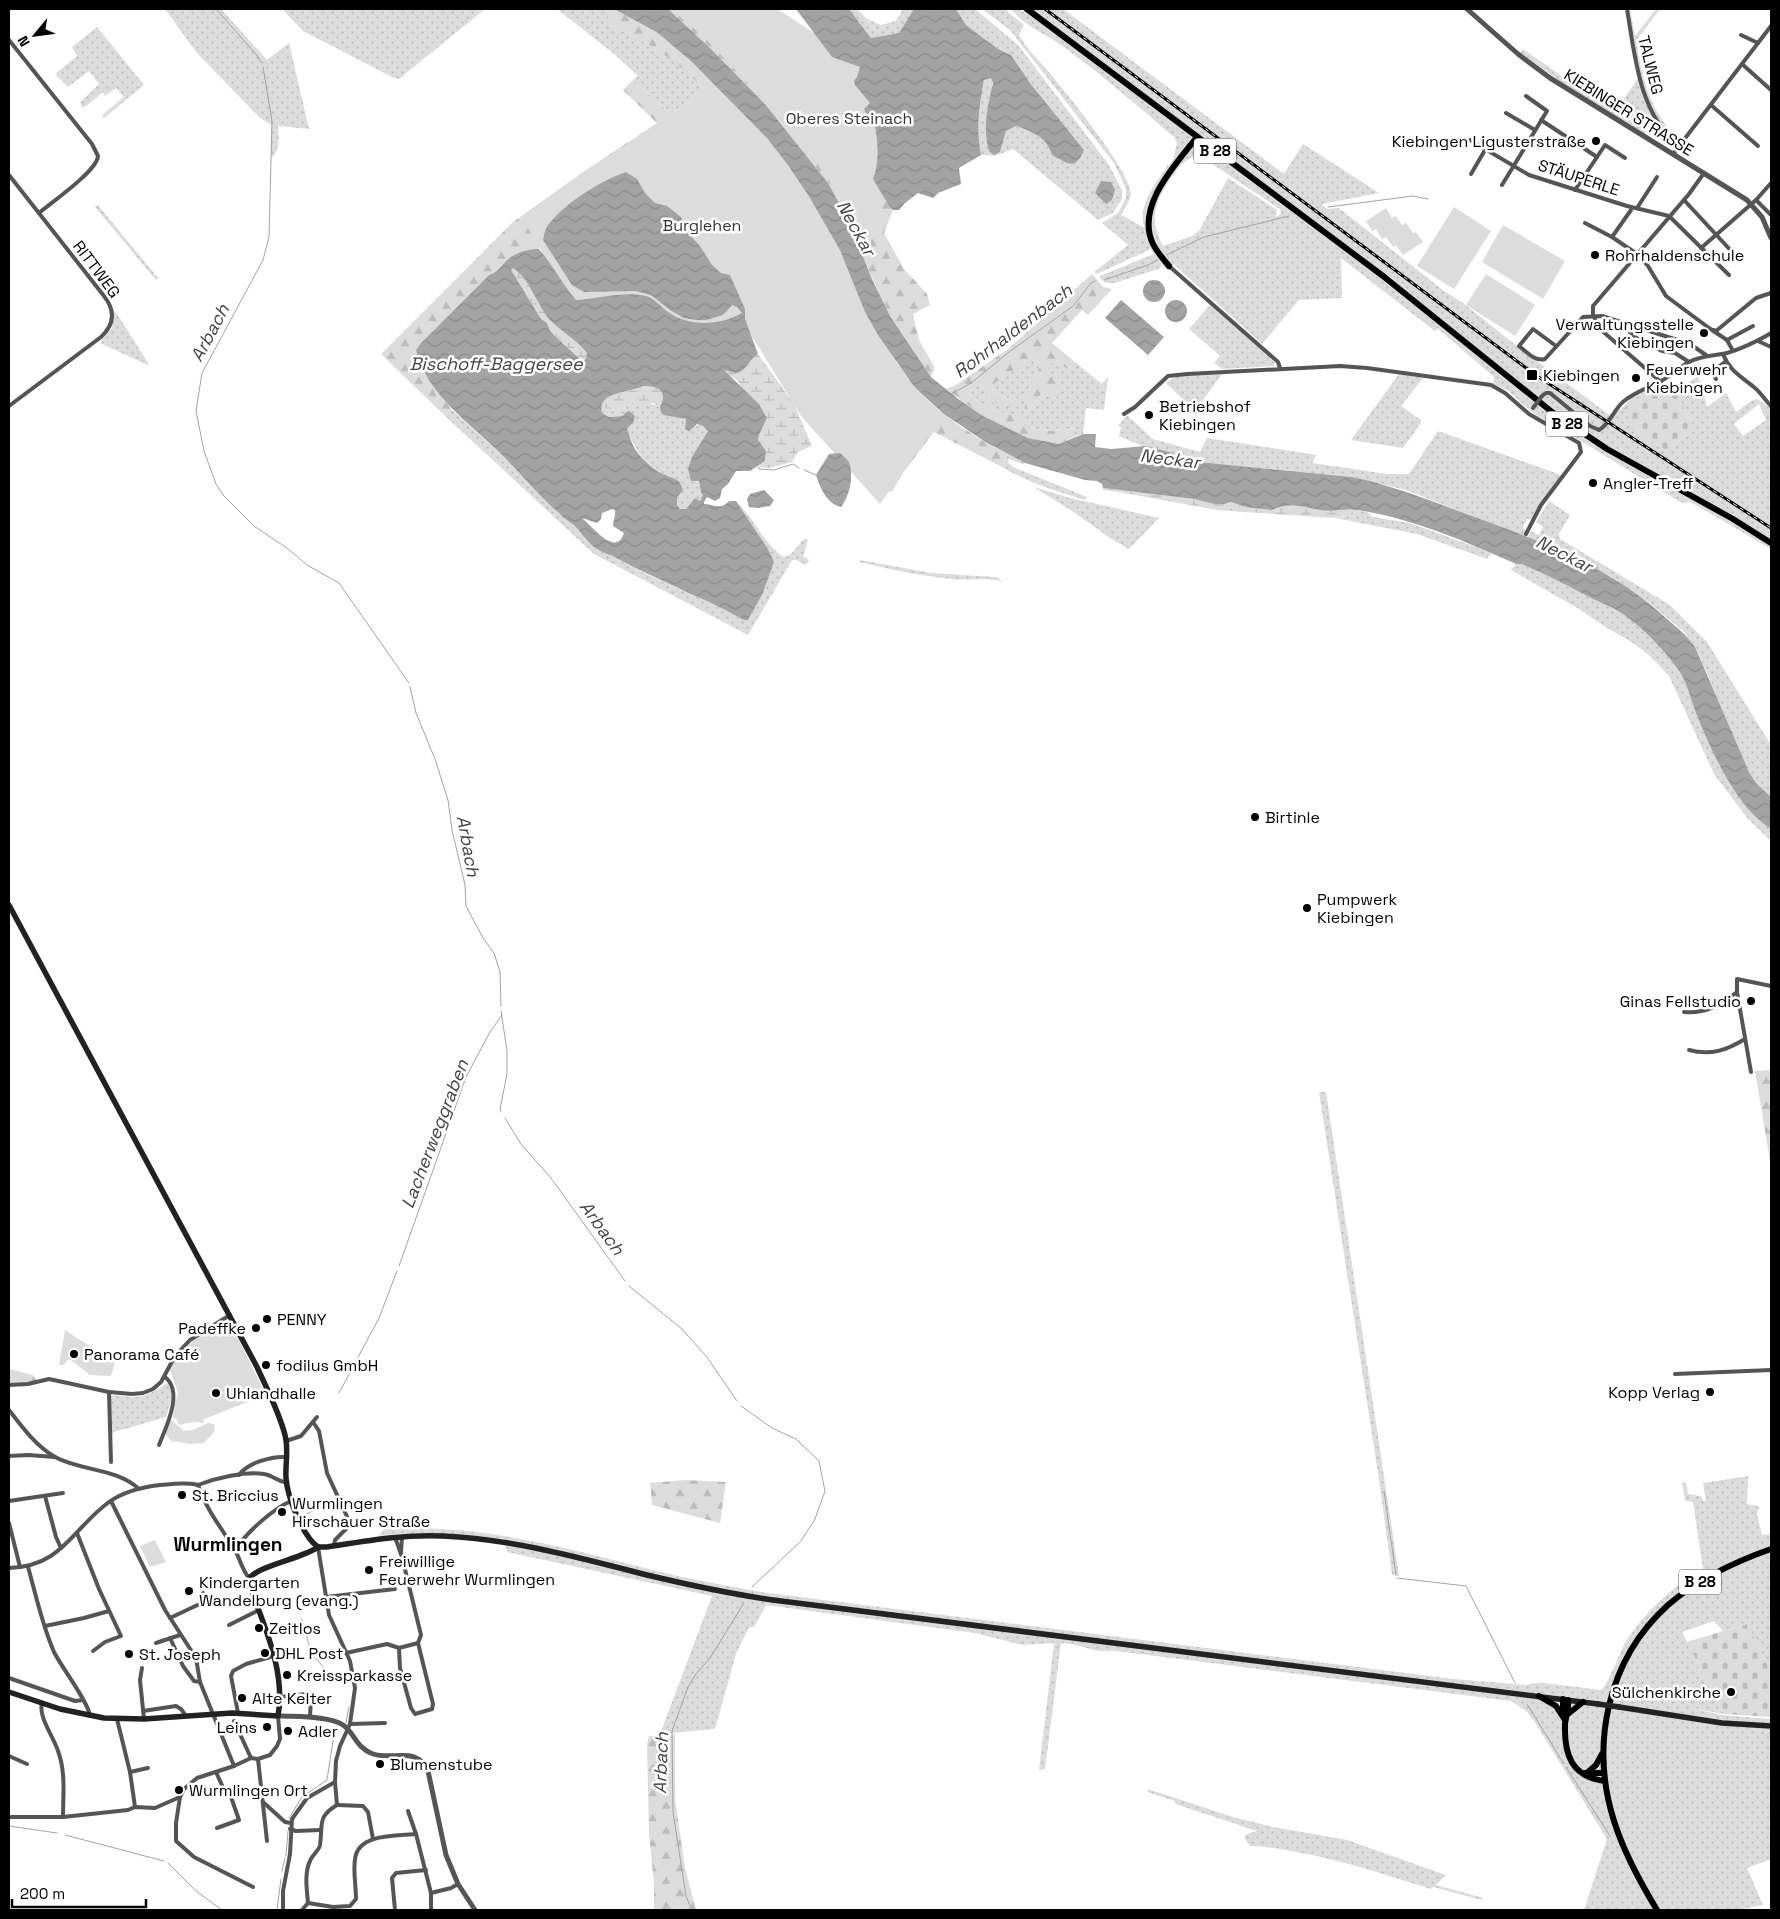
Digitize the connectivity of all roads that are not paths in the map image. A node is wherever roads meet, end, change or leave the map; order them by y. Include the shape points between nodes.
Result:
1 (1027, 9) edge
2 (1467, 9) edge
3 (1627, 9) edge
4 (1771, 26) edge
5 (1741, 34) dead end
6 (9, 40) edge
7 (1758, 43) junction
8 (1742, 64) junction
9 (1771, 90) edge
10 (1526, 96) dead end
11 (1711, 105) junction
12 (1506, 113) dead end
13 (1541, 120) junction
14 (1534, 130) junction
15 (1197, 137) junction
16 (1470, 140) dead end
17 (1679, 146) junction
18 (1758, 146) dead end
19 (1486, 150) junction
20 (1673, 154) junction
21 (1597, 157) junction
22 (1625, 158) dead end
23 (1512, 166) junction
24 (1704, 173) junction
25 (1471, 174) dead end
26 (9, 175) edge
27 (1658, 177) dead end
28 (1771, 183) edge
29 (1502, 185) dead end
30 (1575, 190) junction
31 (1684, 200) junction
32 (1754, 202) junction
33 (1637, 208) junction
34 (1631, 210) dead end
35 (39, 213) junction
36 (1669, 216) junction
37 (1771, 216) edge
38 (1585, 224) dead end
39 (1716, 234) junction
40 (1612, 237) junction
41 (1771, 238) edge
42 (1701, 248) junction
43 (1637, 254) junction
44 (1736, 254) dead end
45 (1168, 264) joint
46 (1729, 275) dead end
47 (1771, 293) edge
48 (1592, 315) junction
49 (1628, 324) junction
50 (1753, 326) dead end
51 (1709, 328) junction
52 (1771, 333) edge
53 (1727, 340) junction
54 (1758, 341) junction
55 (1556, 346) junction
56 (1771, 347) edge
57 (1733, 351) junction
58 (1723, 354) junction
59 (1706, 355) junction
60 (1726, 361) junction
61 (1689, 362) junction
62 (1280, 368) junction
63 (1716, 379) dead end
64 (1660, 382) junction
65 (9, 406) edge
66 (1771, 406) edge
67 (1124, 414) dead end
68 (1529, 414) junction
69 (1526, 534) dead end
70 (1771, 544) edge
71 (9, 905) edge
72 (1771, 986) edge
73 (1737, 992) junction
74 (1684, 1012) dead end
75 (1745, 1039) junction
76 (1689, 1050) dead end
77 (1751, 1072) dead end
78 (230, 1316) junction
79 (1771, 1370) edge
80 (1676, 1374) dead end
81 (165, 1376) junction
82 (9, 1385) edge
83 (109, 1392) junction
84 (9, 1410) edge
85 (317, 1418) dead end
86 (313, 1422) junction
87 (286, 1441) junction
88 (159, 1445) dead end
89 (9, 1456) edge
90 (55, 1457) junction
91 (286, 1457) junction
92 (111, 1462) dead end
93 (239, 1475) junction
94 (286, 1482) junction
95 (198, 1485) junction
96 (139, 1489) junction
97 (63, 1493) dead end
98 (45, 1496) junction
99 (9, 1500) edge
100 (111, 1501) junction
101 (291, 1501) junction
102 (9, 1523) edge
103 (77, 1533) junction
104 (402, 1536) junction
105 (395, 1537) junction
106 (334, 1546) junction
107 (318, 1547) junction
108 (61, 1548) junction
109 (1771, 1549) edge
110 (235, 1552) junction
111 (401, 1552) junction
112 (28, 1566) junction
113 (20, 1567) junction
114 (9, 1568) edge
115 (249, 1578) junction
116 (395, 1589) dead end
117 (203, 1593) dead end
118 (326, 1597) junction
119 (259, 1610) junction
120 (108, 1611) junction
121 (170, 1618) junction
122 (229, 1625) dead end
123 (45, 1626) junction
124 (180, 1635) junction
125 (170, 1638) junction
126 (156, 1643) dead end
127 (418, 1643) junction
128 (398, 1648) junction
129 (93, 1651) dead end
130 (346, 1653) junction
131 (274, 1656) junction
132 (142, 1668) dead end
133 (9, 1674) edge
134 (9, 1678) edge
135 (200, 1682) junction
136 (9, 1692) edge
137 (1539, 1696) junction
138 (280, 1697) junction
139 (83, 1700) junction
140 (1566, 1700) junction
141 (1583, 1702) junction
142 (42, 1704) junction
143 (143, 1712) junction
144 (238, 1713) junction
145 (213, 1714) junction
146 (90, 1716) junction
147 (186, 1716) junction
148 (278, 1716) junction
149 (1565, 1716) junction
150 (310, 1717) junction
151 (117, 1719) junction
152 (144, 1719) junction
153 (234, 1721) dead end
154 (385, 1723) dead end
155 (350, 1724) junction
156 (1771, 1726) edge
157 (347, 1730) junction
158 (1603, 1750) junction
159 (9, 1756) edge
160 (251, 1758) junction
161 (258, 1759) junction
162 (27, 1764) dead end
163 (234, 1766) junction
164 (148, 1768) dead end
165 (130, 1772) junction
166 (216, 1772) junction
167 (1584, 1773) junction
168 (1604, 1773) junction
169 (1605, 1781) junction
170 (334, 1782) junction
171 (180, 1797) junction
172 (263, 1802) junction
173 (337, 1805) junction
174 (135, 1807) junction
175 (408, 1811) dead end
176 (9, 1817) edge
177 (63, 1817) junction
178 (291, 1823) junction
179 (216, 1828) dead end
180 (290, 1829) junction
181 (320, 1830) junction
182 (416, 1834) junction
183 (374, 1839) junction
184 (267, 1841) dead end
185 (426, 1870) junction
186 (458, 1884) junction
187 (253, 1887) dead end
188 (431, 1893) junction
189 (308, 1904) junction
190 (350, 1908) edge
191 (283, 1910) edge
192 (302, 1910) edge
193 (395, 1910) edge
194 (431, 1910) edge
195 (475, 1910) edge
196 (1657, 1910) edge

1 - 15 main road, B 28
2 - 20 street, KIEBINGER STRASSE via 1537,69
3 - 17 street, TALWEG via 1646,100 1663,129
4 - 7 street
5 - 7 street
6 - 35 street via 92,144 98,156 93,167
7 - 8 street
8 - 9 street
8 - 11 street
10 - 13 street via 1547,111
11 - 17 street
11 - 18 street
12 - 14 street
13 - 14 street
13 - 21 street
14 - 23 street
15 - 45 main road via 1157,192 1149,213 1152,242
15 - 70 main road, B 28 via 1425,309 1570,426
16 - 19 street, STÄUPERLE
17 - 20 street
19 - 23 street, STÄUPERLE
19 - 25 street
20 - 24 street, KIEBINGER STRASSE
21 - 22 street via 1605,145
21 - 30 street
23 - 29 street
23 - 30 street, STÄUPERLE
24 - 31 street
24 - 32 street, KIEBINGER STRASSE
26 - 35 street, RITTWEG
27 - 33 street
28 - 32 street
30 - 33 street, STÄUPERLE
31 - 36 street
31 - 39 street
32 - 37 street
32 - 39 street
32 - 41 street, KIEBINGER STRASSE
33 - 36 street, STÄUPERLE
34 - 40 street
35 - 65 street, RITTWEG via 108,301 112,317 110,326 101,337
36 - 42 street
36 - 43 street
38 - 40 street
39 - 42 street
39 - 44 street
40 - 43 street
42 - 46 street
43 - 48 street via 1593,306
43 - 51 street via 1666,296
45 - 62 street via 1278,362
47 - 51 street via 1756,298 1716,331
48 - 49 street
48 - 55 street via 1583,317
48 - 64 street via 1600,329
49 - 59 street via 1690,344
49 - 61 street via 1630,332 1639,340 1662,351 1675,353
50 - 53 street
51 - 53 street
52 - 54 street
53 - 57 street
54 - 56 street
54 - 57 street
55 - 55 street via 1542,360 1537,360 1519,346 1533,329
57 - 58 street
58 - 59 street
58 - 60 street
59 - 61 street
60 - 63 street via 1712,372
60 - 66 street
61 - 64 street
62 - 67 street via 1168,376 1136,407
62 - 68 street via 1359,367 1491,385
64 - 68 street, bridge via 1626,399 1602,429 1590,426 1550,393 1542,396
68 - 69 street via 1579,443 1581,452 1541,505
71 - 78 main road
72 - 73 street via 1737,979
73 - 74 street via 1711,1009
73 - 75 street
75 - 76 street via 1724,1050 1703,1053
75 - 77 street
78 - 81 street via 186,1343
78 - 87 main road via 269,1394
79 - 80 street
81 - 83 street via 157,1386 143,1393
81 - 88 street via 171,1384 173,1402
82 - 83 street via 49,1379
83 - 92 street
84 - 90 street via 29,1435
85 - 86 street
86 - 87 street via 301,1436
86 - 106 street via 319,1431 327,1473 350,1521
87 - 91 main road
89 - 90 street
90 - 96 street via 101,1470
91 - 93 street via 261,1462
91 - 94 main road
93 - 94 street via 266,1474
93 - 95 street
94 - 101 main road
95 - 96 street via 183,1483
95 - 110 street via 210,1512
96 - 100 street
97 - 98 street
98 - 99 street
98 - 108 street
100 - 103 street
100 - 121 street
101 - 107 main road
101 - 110 street via 247,1536
102 - 113 street
103 - 108 street
103 - 120 street
104 - 105 main road
104 - 111 street
104 - 137 main road via 450,1536 514,1544 706,1588 781,1601
105 - 106 main road
105 - 111 street
106 - 107 main road
107 - 115 main road via 256,1572
107 - 118 street
108 - 112 street via 42,1562
109 - 158 main road, B 28 via 1732,1564 1696,1584 1649,1626 1617,1681 1606,1717
110 - 115 street
111 - 127 street via 421,1635
112 - 113 street
112 - 123 street
113 - 114 street
115 - 119 main road
116 - 118 street
117 - 121 street via 206,1601
118 - 130 street via 329,1615
119 - 122 street
119 - 131 main road
120 - 123 street
120 - 129 street via 121,1636
121 - 124 street
123 - 139 street via 59,1661
124 - 125 street
124 - 135 street via 197,1660
125 - 126 street
125 - 135 street via 187,1671 194,1681
127 - 128 street
127 - 128 street via 433,1704 432,1709 419,1714 411,1708
128 - 130 street via 387,1644
130 - 155 street via 354,1688
131 - 138 main road
131 - 144 street via 233,1671 231,1676
132 - 143 street
133 - 134 street
134 - 139 street via 75,1701
135 - 145 street
136 - 142 main road
137 - 140 main road
137 - 149 main road via 1552,1702
138 - 148 main road
138 - 150 street via 306,1694 311,1697
139 - 146 street
140 - 141 main road
140 - 149 main road
141 - 149 main road
141 - 156 main road, bridge via 1714,1722
142 - 146 main road
142 - 177 street via 41,1714 59,1753 63,1772
143 - 147 street via 176,1706
143 - 152 street
144 - 145 main road
144 - 148 main road
145 - 147 main road
145 - 163 street
146 - 151 main road
147 - 152 main road
148 - 150 street
148 - 161 street via 279,1743 270,1754
149 - 167 main road via 1567,1752 1572,1764
150 - 157 street via 343,1725
151 - 152 main road
151 - 165 street
153 - 160 street
154 - 155 street
155 - 157 street
157 - 170 street via 336,1760
157 - 186 street via 364,1750 376,1755 420,1759 428,1771 446,1855
158 - 167 main road via 1596,1765
158 - 168 main road, B 28
159 - 162 street
160 - 161 street
160 - 163 street
161 - 172 street
163 - 166 street
164 - 165 street
165 - 174 street
166 - 171 street via 194,1779
166 - 179 street via 240,1820
167 - 168 main road
167 - 169 main road via 1589,1778
168 - 169 main road, B 28
169 - 196 main road, B 28 via 1620,1838
170 - 173 street
170 - 178 street via 307,1798
171 - 174 street via 155,1808
171 - 187 street via 176,1840 195,1857
172 - 178 street
172 - 184 street
173 - 181 street via 326,1812
173 - 183 street via 363,1806 368,1812
174 - 177 street
175 - 182 street
176 - 177 street
178 - 180 street
180 - 181 street
180 - 191 street
181 - 189 street via 320,1847 309,1862
182 - 183 street
182 - 185 street
183 - 190 street via 364,1842 355,1856 356,1899
185 - 188 street
185 - 193 street via 396,1873 392,1878
186 - 188 street
186 - 195 street
188 - 194 street
189 - 190 street
189 - 192 street

